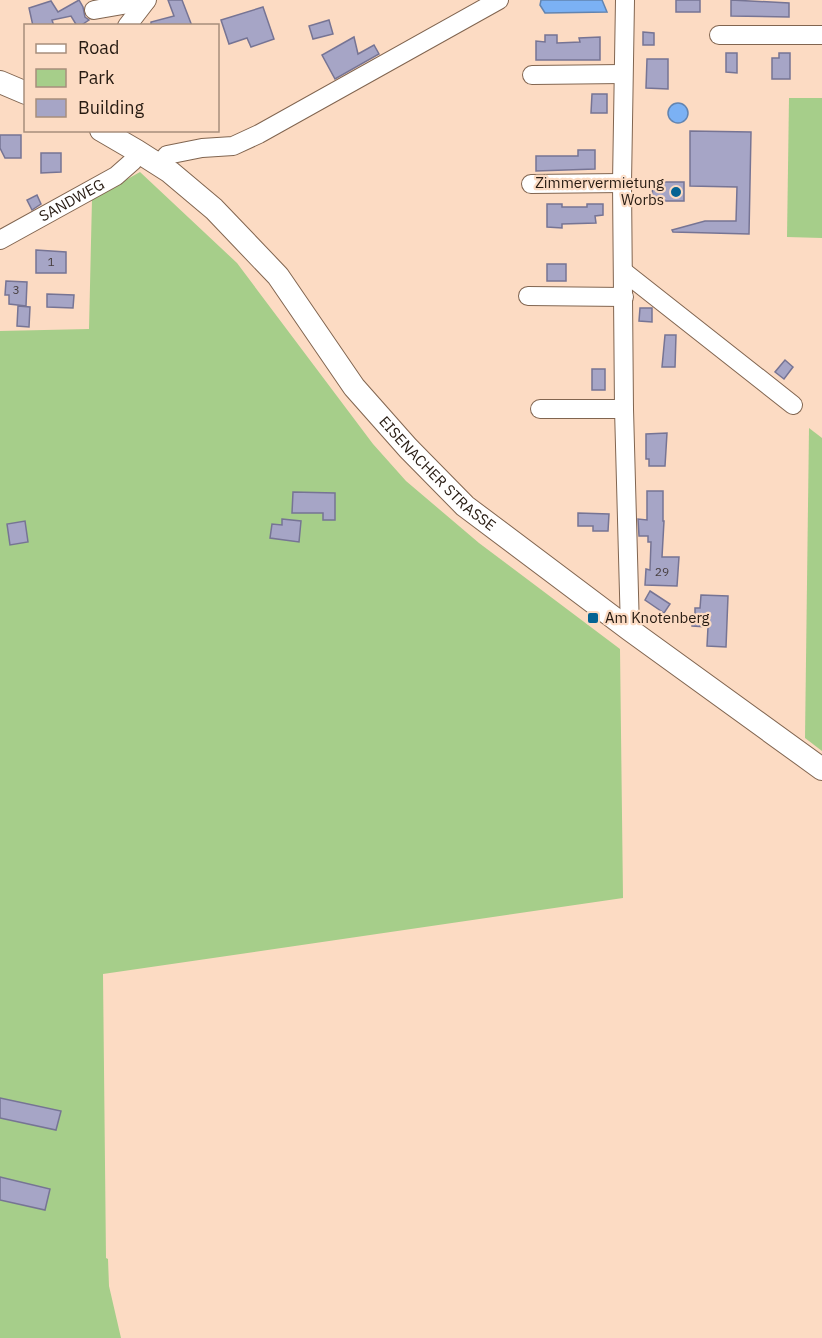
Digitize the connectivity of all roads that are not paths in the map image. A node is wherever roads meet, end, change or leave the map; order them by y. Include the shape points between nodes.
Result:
1 (499, 0) edge
2 (625, 0) edge
3 (146, 1) edge
4 (91, 5) edge
5 (103, 24) edge
6 (129, 24) edge
7 (719, 35) dead end
8 (822, 35) edge
9 (623, 74) junction
10 (532, 75) dead end
11 (0, 82) edge
12 (24, 92) edge
13 (104, 132) edge
14 (137, 151) junction
15 (159, 165) junction
16 (622, 183) junction
17 (531, 184) dead end
18 (0, 240) edge
19 (623, 271) junction
20 (528, 296) dead end
21 (624, 297) junction
22 (793, 405) dead end
23 (540, 409) dead end
24 (624, 409) junction
25 (630, 630) junction
26 (822, 769) edge

1 - 15 street via 259,134 232,146 167,155
2 - 9 street
3 - 4 street
3 - 6 street
4 - 5 street
7 - 8 street
9 - 10 street
9 - 16 street
11 - 12 main road
13 - 14 main road, EISENACHER STRASSE
14 - 15 main road, EISENACHER STRASSE
14 - 18 street, SANDWEG via 116,176
15 - 25 main road, EISENACHER STRASSE via 214,209 278,276 354,387 465,506
16 - 17 street
16 - 19 street
19 - 21 street
19 - 22 street
20 - 21 street
21 - 24 street
23 - 24 street
24 - 25 street
25 - 26 main road, EISENACHER STRASSE

